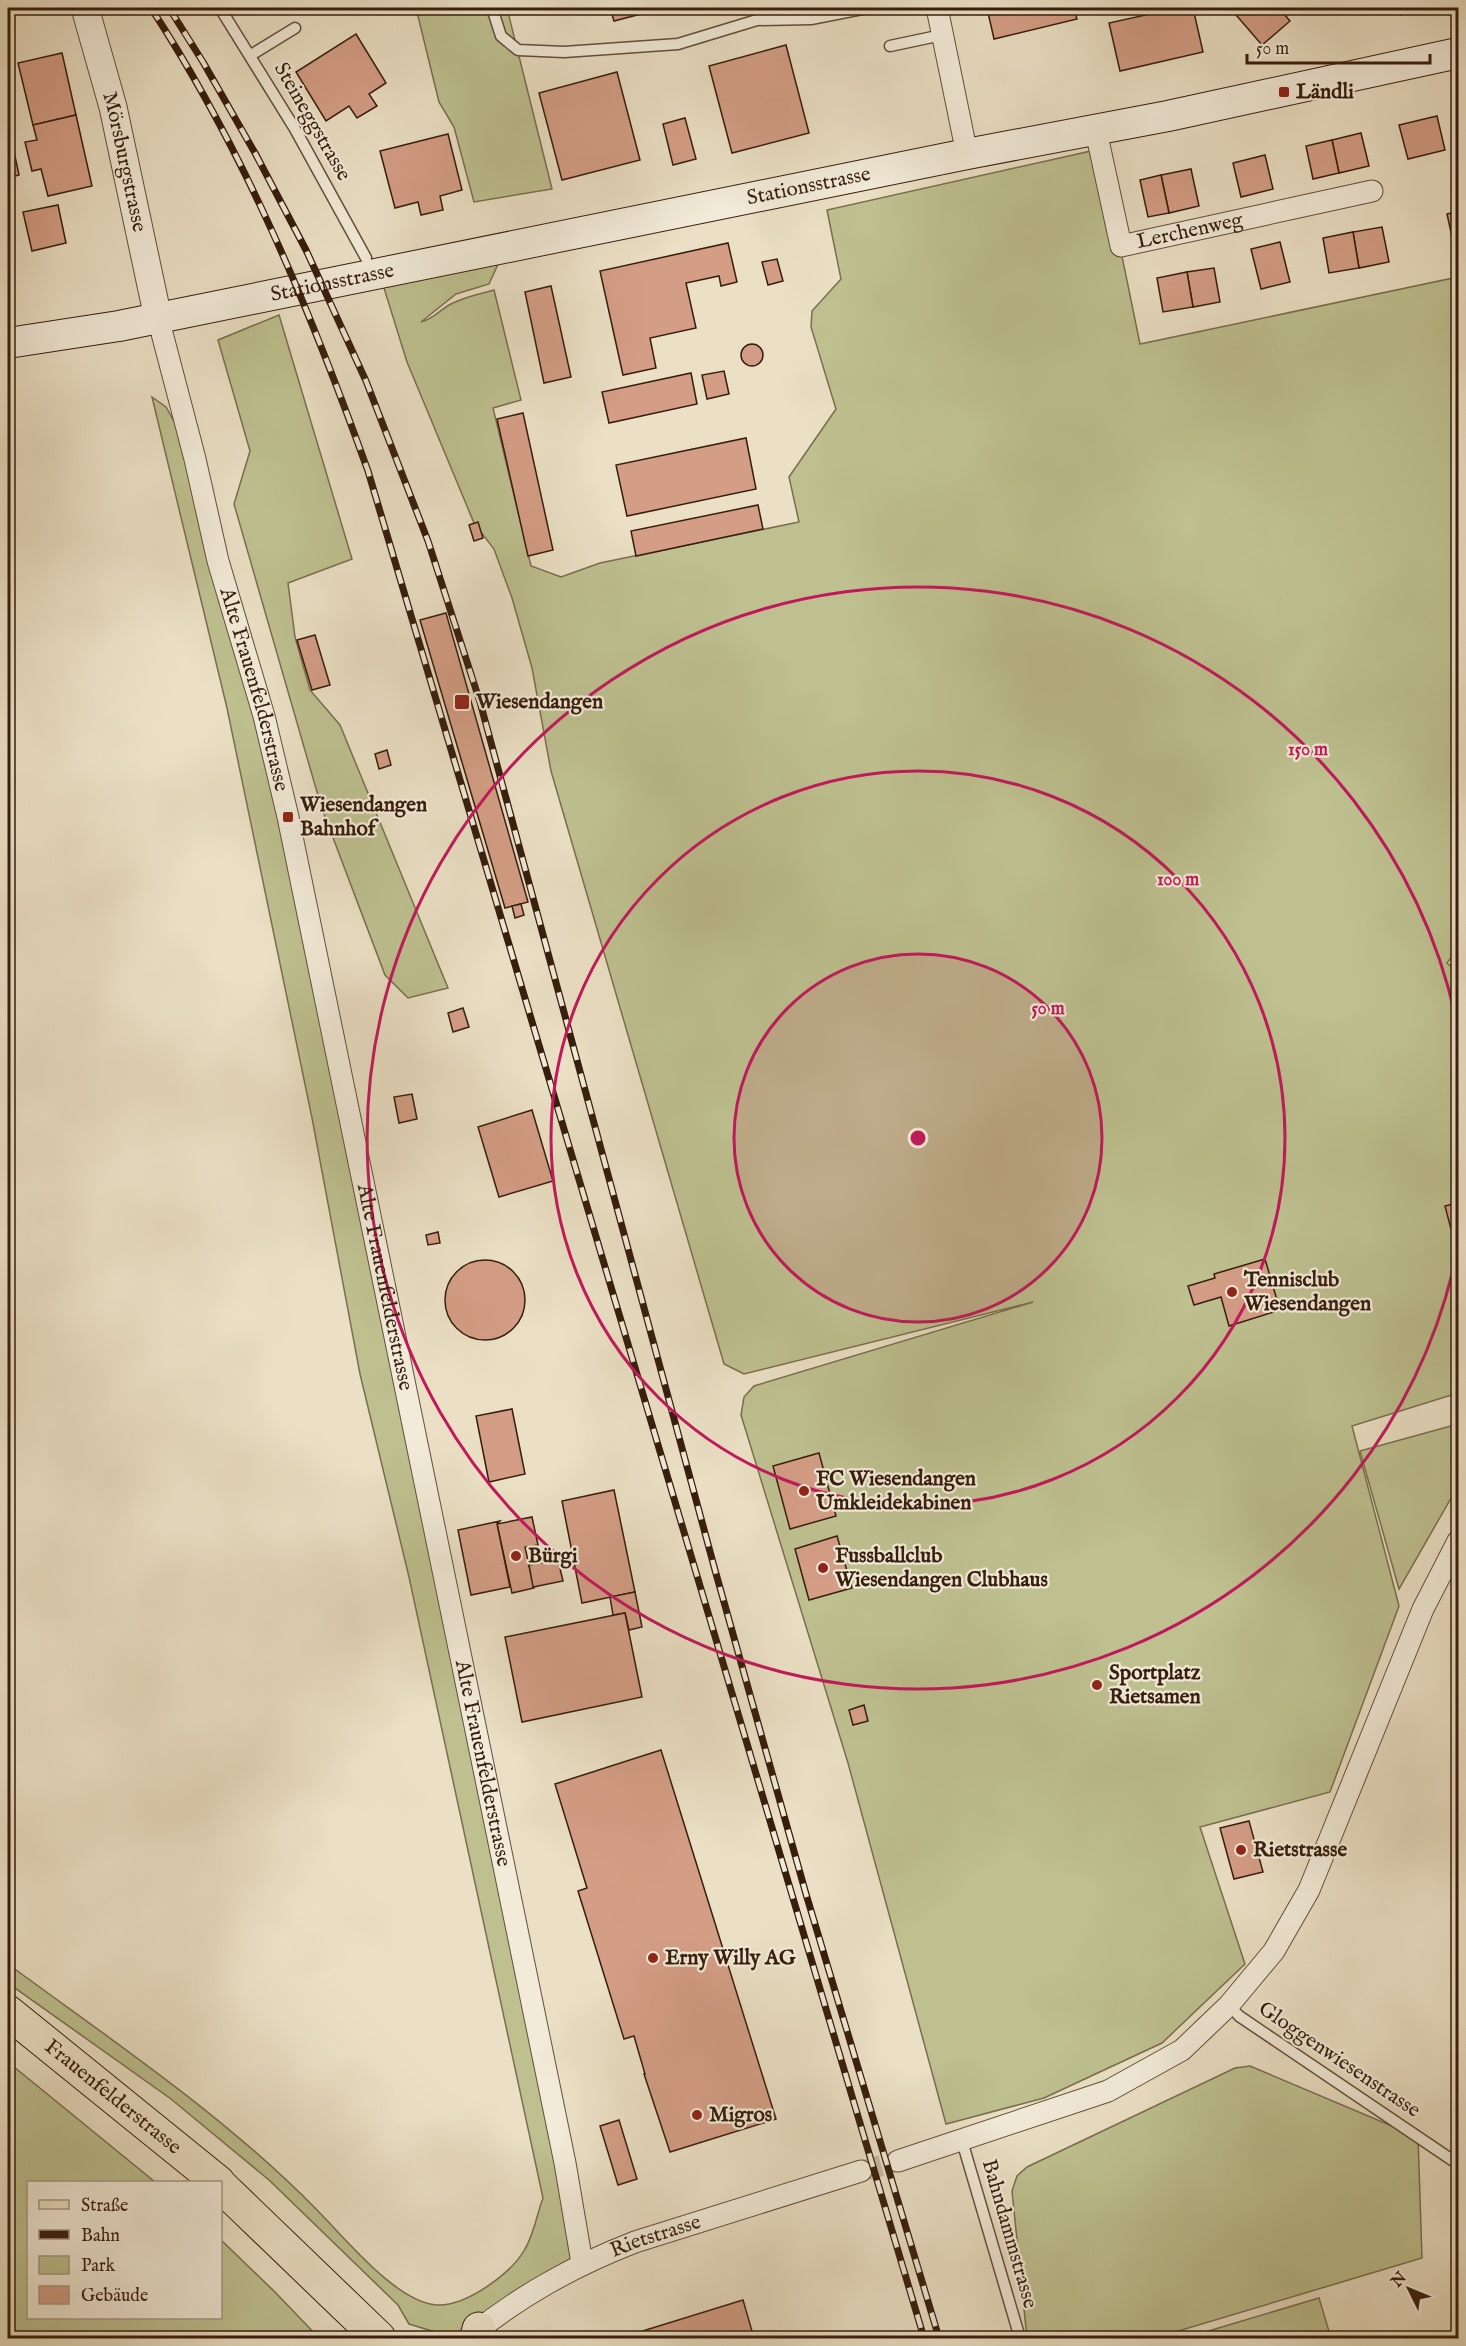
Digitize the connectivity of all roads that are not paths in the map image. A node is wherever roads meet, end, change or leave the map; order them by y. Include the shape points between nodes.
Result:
1 (85, 8) edge
2 (220, 8) edge
3 (492, 8) edge
4 (867, 8) edge
5 (936, 8) edge
6 (295, 28) dead end
7 (942, 34) junction
8 (890, 46) dead end
9 (1458, 53) edge
10 (250, 55) junction
11 (1096, 131) junction
12 (967, 154) junction
13 (1372, 191) dead end
14 (366, 258) dead end
15 (158, 318) junction
16 (8, 343) edge
17 (1458, 1541) edge
18 (1229, 2005) junction
19 (8, 2012) edge
20 (962, 2141) junction
21 (898, 2160) tunnel mouth
22 (1458, 2164) edge
23 (861, 2171) tunnel mouth
24 (215, 2181) edge
25 (222, 2187) edge
26 (582, 2264) junction
27 (474, 2335) edge
28 (379, 2338) edge
29 (1020, 2338) edge

1 - 15 street, Mörsburgstrasse via 113,107
2 - 10 lane, Steineggstrasse
3 - 4 lane via 501,36 518,50 564,52 678,44 757,20 811,19
5 - 7 street
6 - 10 lane
7 - 8 lane
7 - 12 street
9 - 11 main road, Stationsstrasse
10 - 14 lane, Steineggstrasse
11 - 12 main road, Stationsstrasse
11 - 13 street, Lerchenweg via 1120,246
12 - 15 main road, Stationsstrasse
15 - 16 main road, Stationsstrasse
15 - 26 street, Alte Frauenfelderstrasse via 218,561 264,716 288,817 565,2163
17 - 18 street via 1423,1610 1309,1890 1274,1951
18 - 20 street via 1182,2050 1108,2091
18 - 22 lane, Gloggenwiesenstrasse via 1239,2016
19 - 24 main road, Frauenfelderstrasse
20 - 21 street
20 - 29 lane, Bahndammstrasse
23 - 26 street, Rietstrasse via 635,2241
25 - 28 main road, Frauenfelderstrasse
26 - 27 street, Rietstrasse via 532,2290

